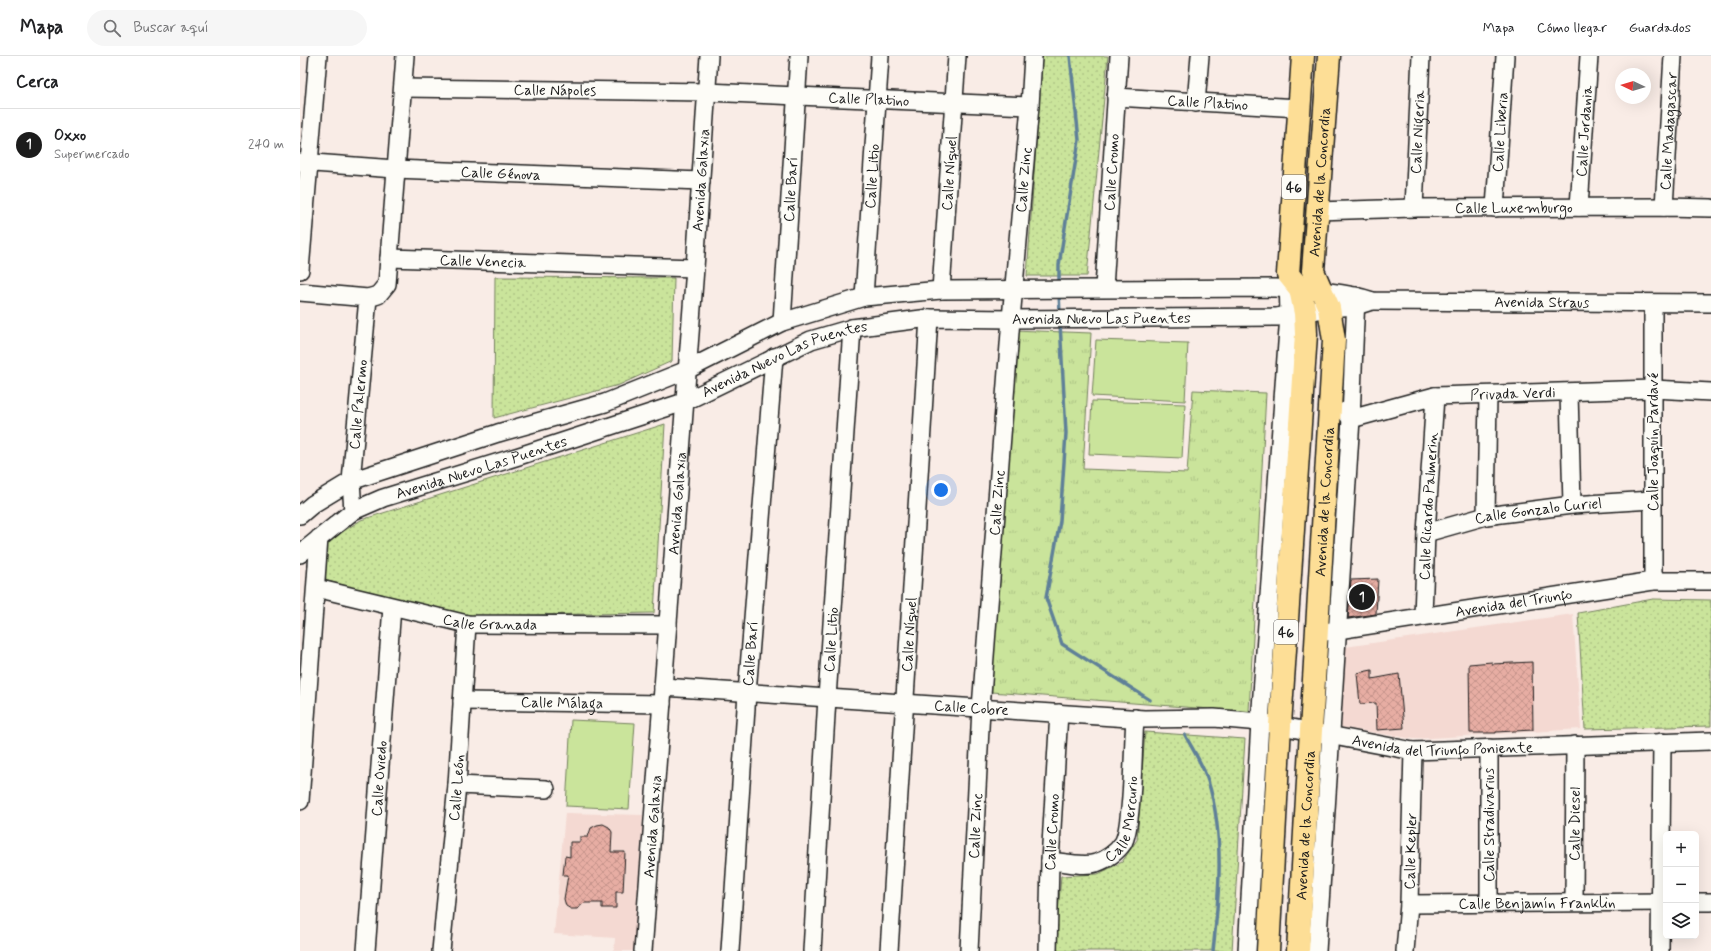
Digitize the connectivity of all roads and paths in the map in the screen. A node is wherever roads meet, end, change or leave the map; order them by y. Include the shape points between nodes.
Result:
1 (318, 56) edge
2 (405, 56) edge
3 (709, 56) edge
4 (799, 56) edge
5 (880, 56) edge
6 (957, 56) edge
7 (1033, 56) edge
8 (1119, 56) edge
9 (1200, 56) edge
10 (1303, 56) edge
11 (1329, 56) edge
12 (1421, 56) edge
13 (1505, 56) edge
14 (1590, 56) edge
15 (1673, 56) edge
16 (403, 88) junction
17 (707, 92) junction
18 (796, 97) junction
19 (1116, 97) junction
20 (876, 101) junction
21 (954, 103) junction
22 (1196, 103) junction
23 (1030, 106) junction
24 (1299, 108) junction
25 (305, 162) edge
26 (395, 169) junction
27 (701, 181) junction
28 (1664, 206) junction
29 (1579, 207) junction
30 (1414, 208) junction
31 (1495, 208) junction
32 (1711, 208) edge
33 (1317, 211) junction
34 (390, 258) junction
35 (695, 268) junction
36 (300, 270) edge
37 (1292, 284) junction
38 (1104, 288) junction
39 (1014, 289) junction
40 (941, 290) junction
41 (300, 292) edge
42 (864, 297) junction
43 (368, 298) junction
44 (1325, 299) junction
45 (1356, 301) junction
46 (1653, 304) junction
47 (1711, 304) edge
48 (1297, 314) junction
49 (929, 318) junction
50 (1011, 319) junction
51 (782, 322) junction
52 (852, 328) junction
53 (774, 357) junction
54 (687, 370) junction
55 (1653, 389) junction
56 (1332, 392) junction
57 (1711, 392) edge
58 (1568, 393) junction
59 (1488, 395) junction
60 (1435, 396) junction
61 (684, 402) junction
62 (1351, 419) junction
63 (351, 481) junction
64 (1652, 500) junction
65 (1572, 505) junction
66 (353, 511) junction
67 (300, 515) edge
68 (1486, 516) junction
69 (1426, 532) junction
70 (319, 538) junction
71 (300, 554) edge
72 (1653, 581) junction
73 (1711, 581) edge
74 (316, 588) junction
75 (392, 607) junction
76 (1423, 616) junction
77 (467, 624) junction
78 (668, 625) junction
79 (1327, 632) junction
80 (663, 687) junction
81 (747, 693) junction
82 (827, 698) junction
83 (462, 701) junction
84 (905, 703) junction
85 (662, 704) junction
86 (981, 708) junction
87 (1059, 713) junction
88 (1135, 718) junction
89 (1270, 724) junction
90 (1321, 733) junction
91 (1711, 740) edge
92 (1662, 742) junction
93 (1575, 745) junction
94 (1489, 748) junction
95 (1413, 751) junction
96 (457, 785) junction
97 (546, 789) dead end
98 (300, 801) edge
99 (1050, 861) junction
100 (1489, 902) junction
101 (1574, 902) junction
102 (1663, 902) edge
103 (1699, 902) edge
104 (1711, 902) edge
105 (1409, 904) junction
106 (366, 951) edge
107 (441, 951) edge
108 (643, 951) edge
109 (730, 951) edge
110 (812, 951) edge
111 (889, 951) edge
112 (969, 951) edge
113 (1048, 951) edge
114 (1247, 951) edge
115 (1268, 951) edge
116 (1298, 951) edge
117 (1317, 951) edge
118 (1405, 951) edge
119 (1660, 951) edge

1 - 25 street
2 - 16 street
3 - 17 street, Avenida Galaxia
4 - 18 street, Calle Barí
5 - 20 street, Calle Litio
6 - 21 street, Calle Níquel
7 - 23 street, Calle Zinc
8 - 19 street, Calle Cromo
9 - 22 street
10 - 24 main road, Avenida de la Concordia / 46
11 - 33 main road, Avenida de la Concordia / 46
12 - 30 street, Calle Nigeria
13 - 31 street, Calle Liberia
14 - 29 street, Calle Jordania
15 - 28 street, Calle Madagascar
16 - 17 street, Calle Nápoles
16 - 26 street
17 - 18 street, Calle Platino
17 - 27 street, Avenida Galaxia
18 - 20 street, Calle Platino
18 - 51 street, Calle Barí
19 - 22 street, Calle Platino
19 - 38 street, Calle Cromo
20 - 21 street, Calle Platino
20 - 42 street, Calle Litio
21 - 23 street, Calle Platino
21 - 40 street, Calle Níquel
22 - 24 street, Calle Platino
23 - 39 street, Calle Zinc
24 - 37 main road, Avenida de la Concordia / 46
25 - 26 street, Calle Génova
25 - 36 street
26 - 27 street, Calle Génova
26 - 34 street
27 - 35 street, Avenida Galaxia
28 - 29 street, Calle Luxemburgo
28 - 32 street, Calle Luxemburgo
29 - 31 street, Calle Luxemburgo
30 - 31 street, Calle Luxemburgo
30 - 33 street, Calle Luxemburgo
33 - 44 main road, Avenida de la Concordia / 46 via 1314,271
34 - 35 street, Calle Venecia
34 - 43 street via 387,284 378,295
35 - 54 street, Avenida Galaxia
37 - 38 street, Avenida Nuevo Las Puentes
37 - 44 street, Avenida Nuevo Las Puentes
37 - 48 main road, Avenida de la Concordia / 46
38 - 39 street, Avenida Nuevo Las Puentes
39 - 40 street, Avenida Nuevo Las Puentes
39 - 50 street, Calle Zinc
40 - 42 street, Avenida Nuevo Las Puentes
41 - 43 street
42 - 51 street, Avenida Nuevo Las Puentes
43 - 63 street, Calle Palermo
44 - 45 street, Avenida Straus
44 - 48 street, Avenida Nuevo Las Puentes
44 - 56 main road, Avenida de la Concordia / 46 via 1334,340
45 - 46 street, Avenida Straus
45 - 62 street, Avenida de la Concordia
46 - 47 street, Avenida Straus
46 - 55 street, Calle Joaquín Pardavé
48 - 50 street, Avenida Nuevo Las Puentes via 1277,317
48 - 89 main road, Avenida de la Concordia / 46 via 1306,334
49 - 50 street, Avenida Nuevo Las Puentes
49 - 52 street, Avenida Nuevo Las Puentes
49 - 84 street, Calle Níquel
50 - 86 street, Calle Zinc
51 - 54 street, Avenida Nuevo Las Puentes
52 - 53 street, Avenida Nuevo Las Puentes via 811,340
52 - 82 street, Calle Litio
53 - 61 street, Avenida Nuevo Las Puentes
53 - 81 street, Calle Barí
54 - 61 street, Avenida Galaxia
54 - 63 street, Avenida Nuevo Las Puentes via 605,403 498,433
55 - 57 street, Privada Verdi
55 - 58 street, Privada Verdi
55 - 64 street, Calle Joaquín Pardavé
56 - 62 street
56 - 79 main road, Avenida de la Concordia / 46
58 - 59 street, Privada Verdi
58 - 65 street
59 - 60 street, Privada Verdi
59 - 68 street
60 - 62 street, Privada Verdi
60 - 69 street, Calle Ricardo Palmerin
61 - 66 street, Avenida Nuevo Las Puentes via 383,498
61 - 78 street, Avenida Galaxia
62 - 79 street, Avenida de la Concordia
63 - 66 street, Calle Palermo
63 - 67 street, Avenida Nuevo Las Puentes
64 - 65 street, Calle Gonzalo Curiel
64 - 72 street, Calle Joaquín Pardavé
65 - 68 street, Calle Gonzalo Curiel
66 - 70 street, Avenida Nuevo Las Puentes
68 - 69 street, Calle Gonzalo Curiel
69 - 76 street, Calle Ricardo Palmerin
70 - 71 street, Avenida Nuevo Las Puentes
70 - 74 street
72 - 73 street, Avenida del Triunfo
72 - 76 street, Avenida del Triunfo
74 - 75 street, Calle Granada
74 - 98 street
75 - 77 street, Calle Granada
75 - 106 street, Calle Oviedo
76 - 79 street, Avenida del Triunfo
77 - 78 street, Calle Granada
77 - 83 street, Calle León
78 - 80 street, Avenida Galaxia
79 - 90 main road, Avenida de la Concordia / 46
80 - 81 street, Calle Cobre
80 - 85 street, Avenida Galaxia
81 - 82 street, Calle Cobre
81 - 109 street, Calle Barí
82 - 84 street, Calle Cobre
82 - 110 street, Calle Litio
83 - 85 street, Calle Málaga
83 - 96 street, Calle León
84 - 86 street, Calle Cobre
84 - 111 street, Calle Níquel
85 - 108 street, Avenida Galaxia
86 - 87 street, Calle Cobre
86 - 112 street, Calle Zinc
87 - 88 street, Calle Cobre
87 - 99 street, Calle Cromo
88 - 89 street, Calle Cobre via 1214,718
88 - 99 street, Calle Mercurio via 1129,821 1123,843 1111,856 1095,863
89 - 90 street, Avenida del Triunfo Poniente
89 - 114 street, Avenida de la Concordia
89 - 115 main road, Avenida de la Concordia / 46
90 - 95 street, Avenida del Triunfo Poniente
90 - 116 main road, Avenida de la Concordia / 46
90 - 117 street, Avenida de la Concordia
91 - 92 street
92 - 93 street
92 - 102 street
93 - 94 street, Avenida del Triunfo Poniente
93 - 101 street, Calle Diesel
94 - 95 street, Avenida del Triunfo Poniente
94 - 100 street, Calle Stradivarius
95 - 105 street, Calle Kepler
96 - 97 street
96 - 107 street, Calle León
99 - 113 street, Calle Cromo
100 - 101 street, Calle Benjamín Franklin
100 - 105 street, Calle Benjamín Franklin
101 - 102 street, Calle Benjamín Franklin
102 - 119 street
103 - 104 street
105 - 118 street, Calle Kepler

